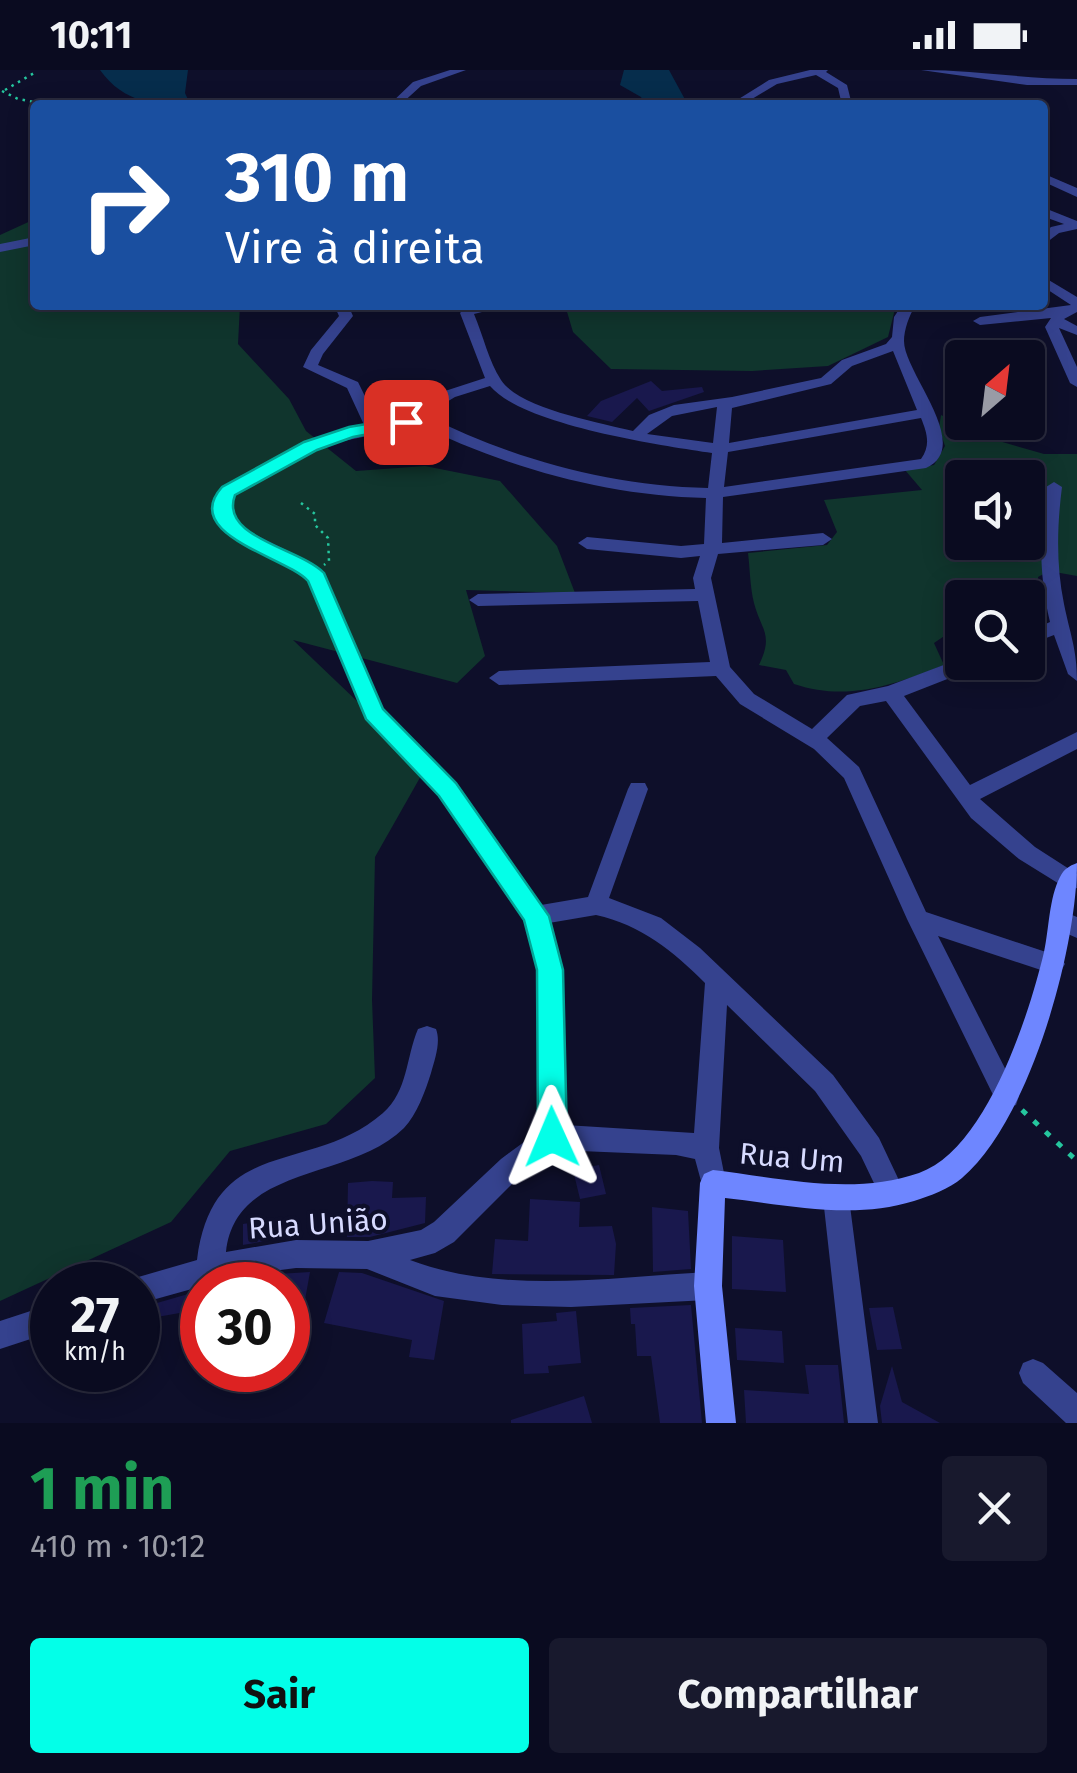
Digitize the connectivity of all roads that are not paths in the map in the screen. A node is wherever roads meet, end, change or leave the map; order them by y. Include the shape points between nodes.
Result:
1 (461, 70) edge
2 (820, 70) edge
3 (926, 70) edge
4 (1077, 82) edge
5 (400, 100) edge
6 (742, 100) edge
7 (846, 100) edge
8 (1048, 179) edge
9 (1077, 193) edge
10 (1048, 214) edge
11 (1076, 225) edge
12 (1048, 237) edge
13 (30, 242) edge
14 (0, 248) edge
15 (1048, 284) edge
16 (1077, 305) edge
17 (344, 310) edge
18 (468, 310) edge
19 (906, 310) edge
20 (1059, 317) junction
21 (980, 321) dead end
22 (1077, 331) edge
23 (896, 343) junction
24 (493, 380) junction
25 (1077, 383) edge
26 (734, 402) junction
27 (924, 413) junction
28 (416, 417) junction
29 (374, 428) junction
30 (636, 437) junction
31 (720, 449) junction
32 (1054, 487) dead end
33 (716, 493) junction
34 (823, 539) dead end
35 (587, 543) dead end
36 (713, 549) junction
37 (703, 595) junction
38 (478, 600) dead end
39 (1057, 626) junction
40 (1045, 631) edge
41 (721, 669) junction
42 (945, 672) edge
43 (1077, 674) edge
44 (498, 678) dead end
45 (891, 693) junction
46 (813, 740) junction
47 (1077, 740) edge
48 (638, 789) dead end
49 (966, 796) junction
50 (1073, 876) edge
51 (596, 905) junction
52 (536, 916) junction
53 (918, 918) junction
54 (1070, 924) edge
55 (1053, 964) junction
56 (716, 982) junction
57 (427, 1037) dead end
58 (1007, 1096) junction
59 (552, 1137) junction
60 (706, 1148) junction
61 (713, 1183) junction
62 (892, 1193) junction
63 (836, 1198) junction
64 (368, 1255) junction
65 (210, 1262) edge
66 (247, 1262) edge
67 (708, 1286) junction
68 (30, 1325) edge
69 (0, 1335) edge
70 (1033, 1373) dead end
71 (1077, 1413) edge
72 (722, 1423) edge
73 (863, 1423) edge

1 - 5 street via 421,82
2 - 6 street via 772,82
2 - 7 street via 843,87
3 - 4 street
8 - 9 street
10 - 11 street
11 - 12 street
13 - 14 street
15 - 16 street
16 - 20 street
17 - 29 street via 310,366 353,385
18 - 24 street
19 - 23 street
20 - 21 street
20 - 22 street
20 - 25 street via 1052,329
23 - 26 street via 816,384
23 - 27 street
24 - 28 street via 450,394
24 - 30 street via 516,401
26 - 30 street via 668,413
26 - 31 street via 722,412
27 - 31 street
27 - 33 street via 936,442 926,463
28 - 29 street
28 - 33 street via 580,478 659,492
29 - 52 street via 311,446 224,496 222,510 231,529 312,573 374,713 447,789
30 - 31 street
31 - 33 street
32 - 39 street via 1049,571
33 - 36 street
34 - 36 street
35 - 36 street
36 - 37 street via 702,571
37 - 38 street
37 - 41 street
39 - 40 street
39 - 43 street
41 - 44 street
41 - 46 street via 747,699
42 - 45 street
45 - 46 street via 846,705
45 - 49 street
46 - 53 street via 852,773
47 - 49 street
48 - 51 street
49 - 50 street via 1027,853
50 - 54 street, Rua Um
51 - 52 street
51 - 56 street via 652,925
52 - 59 street via 550,970
53 - 55 street
53 - 58 street
54 - 55 street, Rua Um
55 - 58 street, Rua Um
56 - 60 street
56 - 62 street via 824,1083 870,1146
57 - 65 street via 419,1075 395,1120 378,1134 272,1174 232,1198 215,1224
58 - 62 street, Rua Um via 948,1172
59 - 60 street
59 - 64 street, Rua União via 444,1232 410,1248
60 - 61 street
61 - 63 street, Rua Um
61 - 67 street, Rua Um
62 - 63 street, Rua Um
63 - 73 street
64 - 66 street, Rua União via 296,1254
64 - 67 street via 417,1276 477,1289
67 - 72 street, Rua Um
68 - 69 street
70 - 71 street

